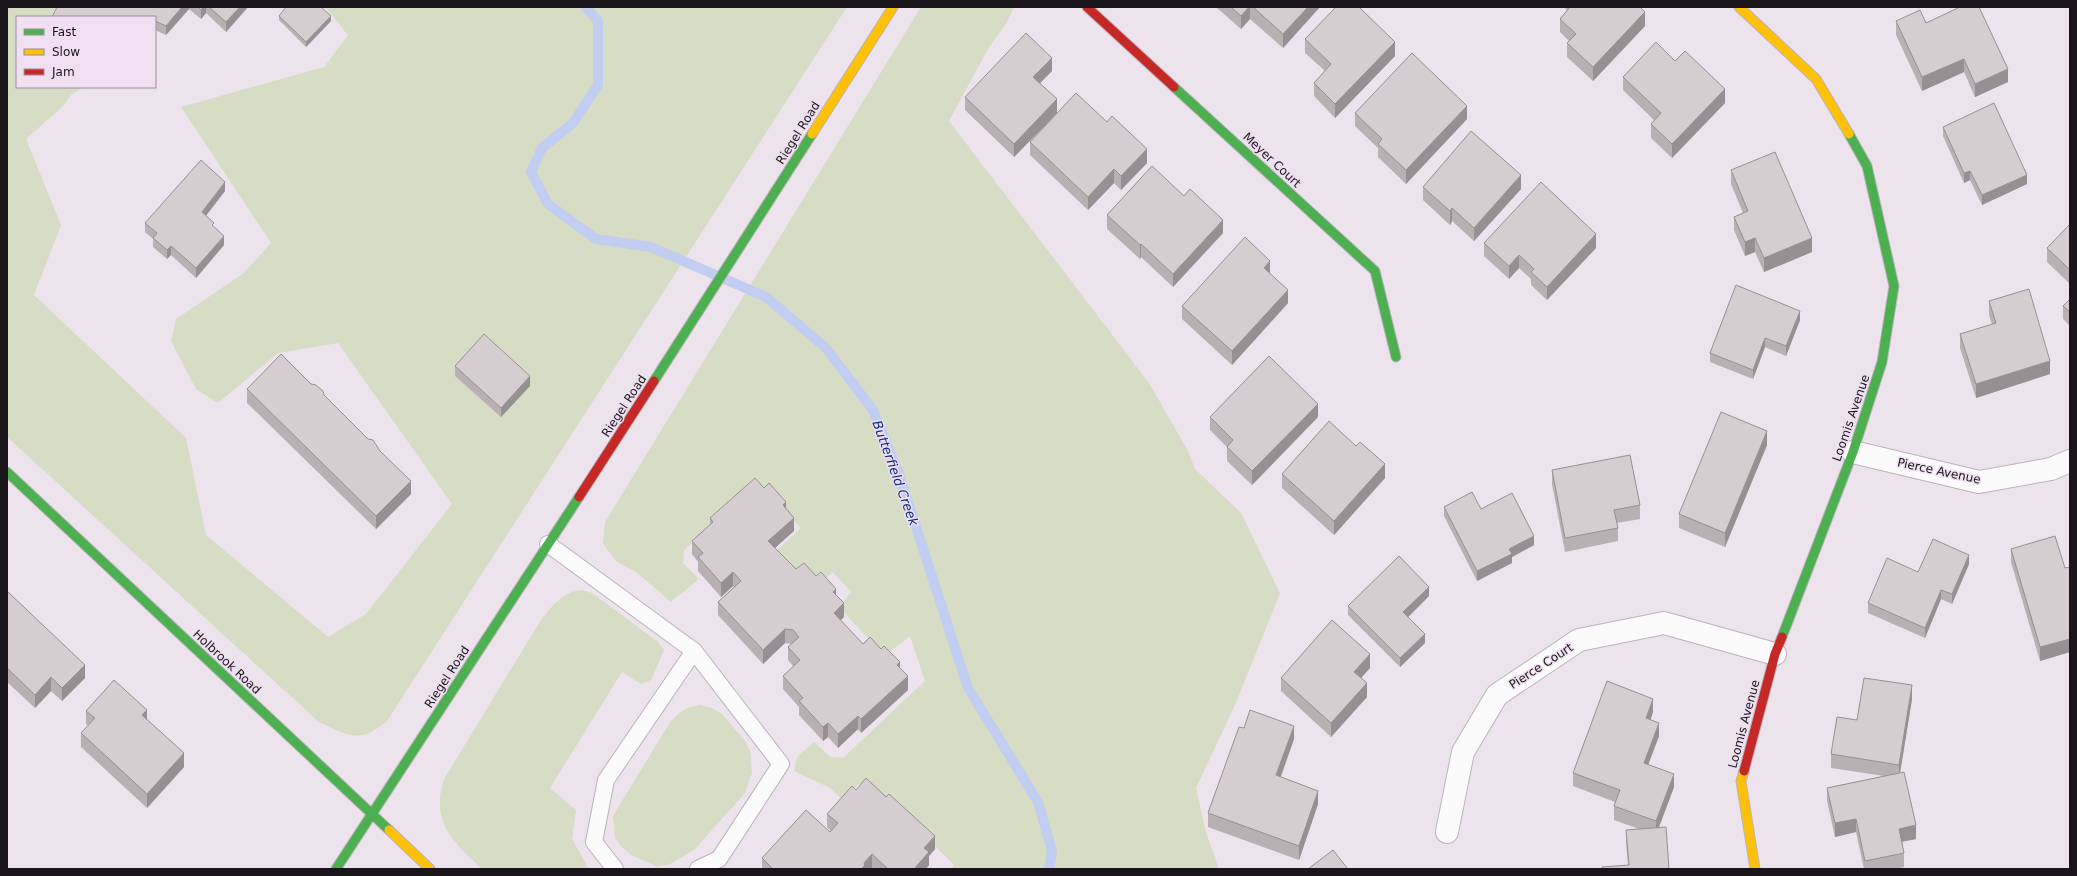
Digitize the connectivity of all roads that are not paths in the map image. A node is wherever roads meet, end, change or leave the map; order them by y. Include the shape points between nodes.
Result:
1 (893, 7) edge
2 (1087, 7) edge
3 (1739, 7) edge
4 (1396, 357) dead end
5 (1853, 452) junction
6 (2070, 461) edge
7 (7, 472) edge
8 (548, 544) junction
9 (694, 652) junction
10 (1775, 654) junction
11 (372, 815) junction
12 (1447, 832) dead end
13 (336, 869) edge
14 (430, 869) edge
15 (615, 869) edge
16 (698, 869) edge
17 (1755, 869) edge

1 - 8 street, Riegel Road
2 - 4 street, Meyer Court via 1376,271
3 - 5 street, Loomis Avenue via 1816,79 1868,166 1894,286 1882,362
5 - 6 street, Pierce Avenue via 1980,482 2051,469
5 - 10 street, Loomis Avenue
7 - 11 street, Holbrook Road
8 - 9 lane
8 - 11 street, Riegel Road
9 - 15 lane via 606,780 594,842
9 - 16 lane via 781,764 719,859
10 - 12 street, Pierce Court via 1664,623 1580,640 1497,695 1463,752
10 - 17 street, Loomis Avenue via 1741,781
11 - 13 street, Riegel Road
11 - 14 street, Holbrook Road

